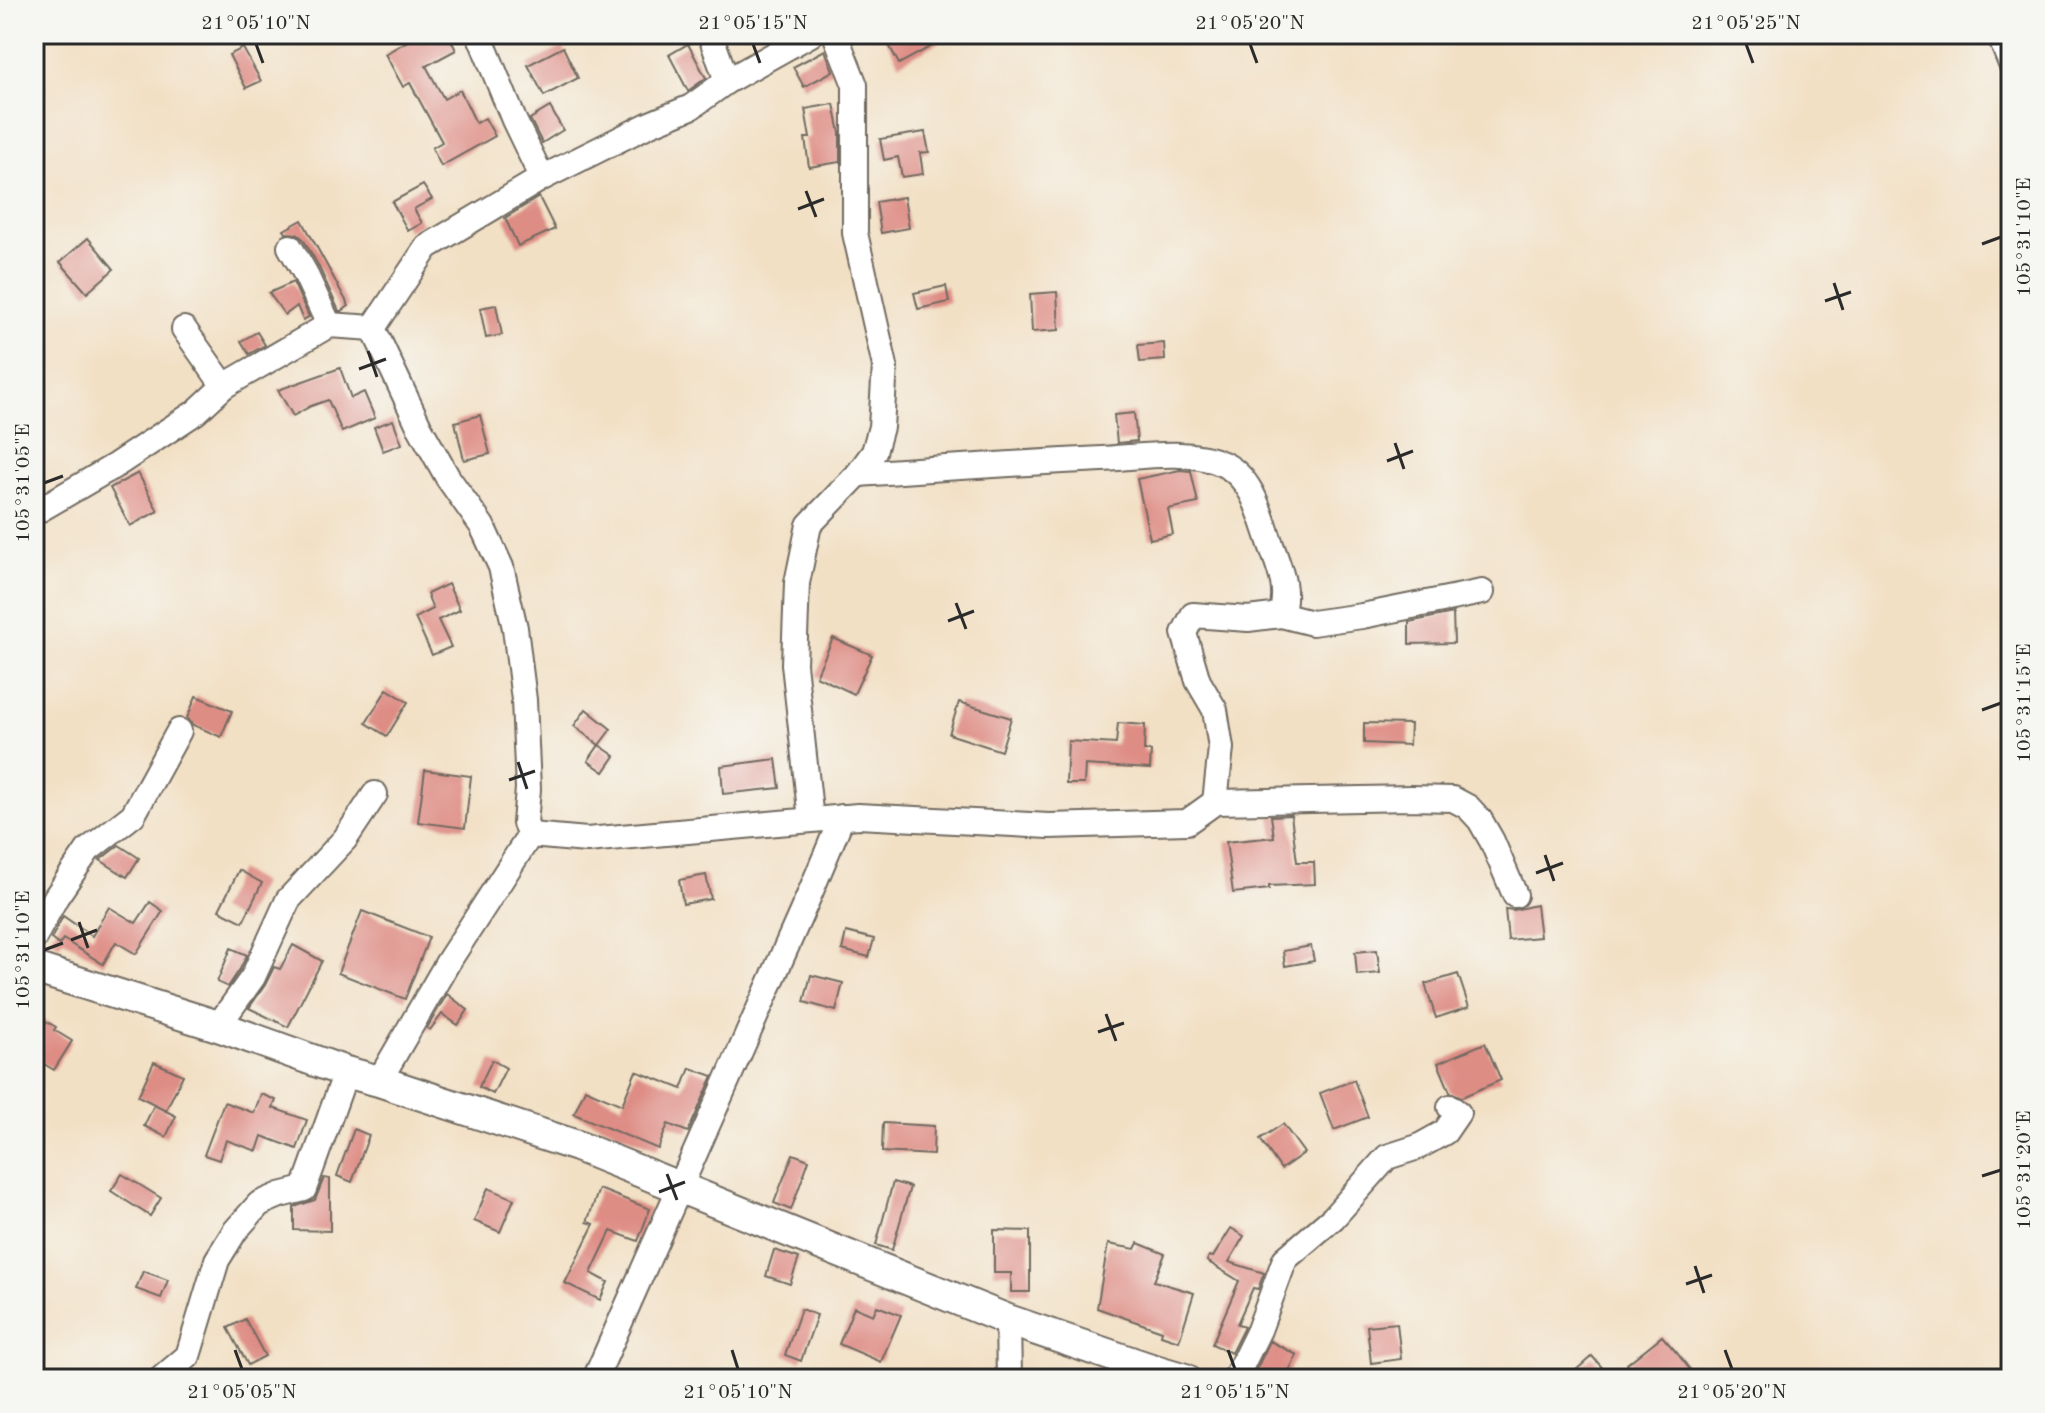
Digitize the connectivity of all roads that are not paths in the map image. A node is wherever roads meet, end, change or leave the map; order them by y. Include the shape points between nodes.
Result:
1 (479, 34) edge
2 (710, 34) edge
3 (811, 34) edge
4 (835, 34) edge
5 (1999, 34) edge
6 (2011, 64) edge
7 (727, 81) junction
8 (542, 178) junction
9 (290, 247) dead end
10 (329, 325) junction
11 (373, 328) junction
12 (184, 329) dead end
13 (224, 386) junction
14 (858, 474) junction
15 (34, 513) edge
16 (1482, 592) dead end
17 (1281, 615) junction
18 (179, 731) dead end
19 (375, 794) dead end
20 (1215, 802) junction
21 (842, 817) junction
22 (811, 820) junction
23 (530, 835) junction
24 (1515, 895) dead end
25 (34, 938) edge
26 (34, 968) edge
27 (218, 1026) junction
28 (346, 1072) junction
29 (379, 1081) junction
30 (1450, 1107) dead end
31 (680, 1187) junction
32 (1008, 1320) junction
33 (1148, 1374) edge
34 (161, 1379) edge
35 (595, 1379) edge
36 (1009, 1379) edge
37 (1185, 1379) edge
38 (1235, 1379) edge

1 - 8 street
2 - 7 street
3 - 7 street
4 - 14 street via 855,85 855,233 885,366 881,427 874,452
5 - 6 street
7 - 8 street via 691,107
8 - 11 street via 427,247
9 - 10 street
10 - 11 street
10 - 13 street
11 - 23 street via 420,428 482,526 501,567 524,700 525,823
12 - 13 street
13 - 15 street via 196,412
14 - 17 street via 1190,455 1224,464 1243,479 1258,504 1284,586
14 - 22 street via 809,525 797,583 794,664
16 - 17 street via 1312,623
17 - 20 street via 1193,615 1184,633 1198,681 1215,710 1221,748
18 - 25 street via 133,815 88,850
19 - 27 street via 345,839 288,900 253,977
20 - 21 street via 1187,822 1049,826
20 - 24 street via 1453,799 1480,820
21 - 22 street
21 - 31 street
22 - 23 street via 587,840
23 - 29 street
26 - 27 main road
27 - 28 main road
28 - 29 main road
28 - 34 street via 304,1189 259,1204 235,1231 217,1260 188,1356
29 - 31 main road via 577,1146
30 - 38 street via 1458,1113 1445,1132 1387,1157 1333,1218 1285,1259
31 - 32 main road
31 - 35 street
32 - 33 main road
32 - 36 street
33 - 37 main road

